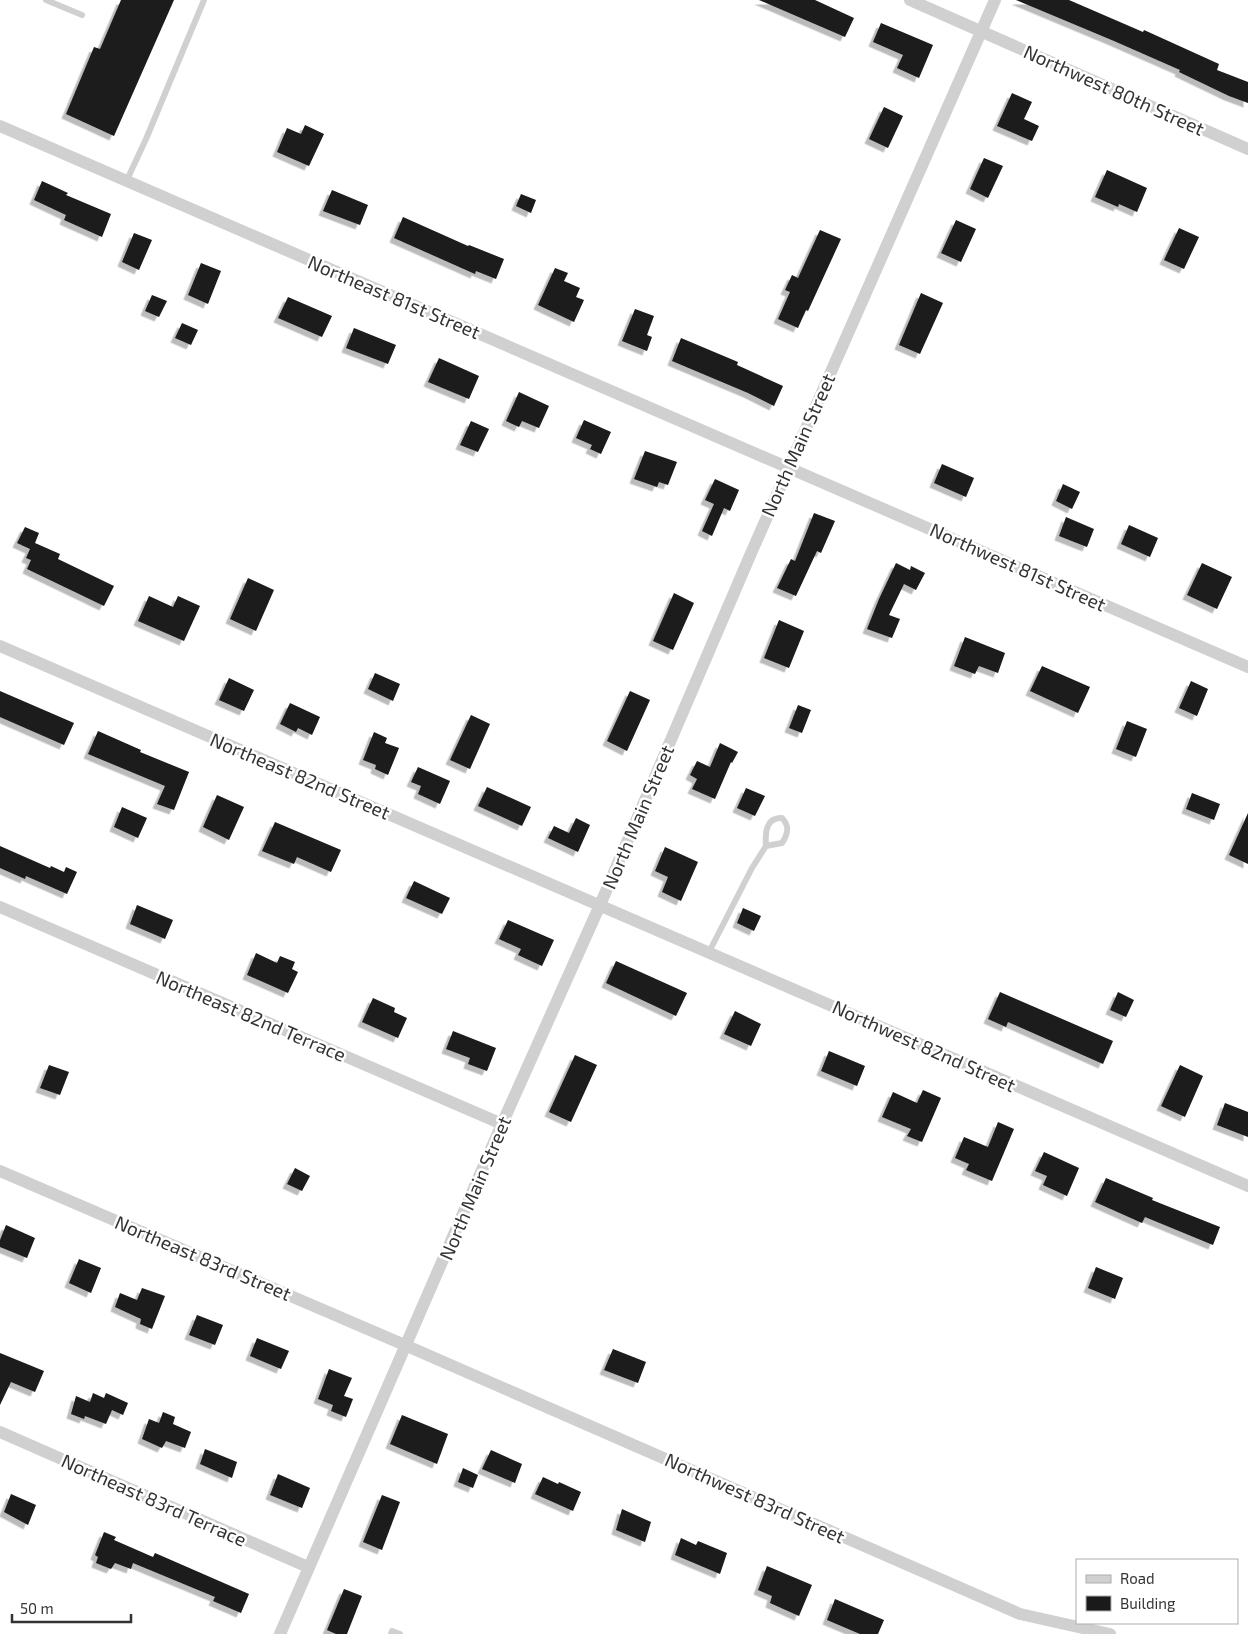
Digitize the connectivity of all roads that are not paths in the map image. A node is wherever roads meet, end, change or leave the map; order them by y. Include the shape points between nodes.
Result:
1 (46, 0) edge
2 (204, 0) edge
3 (910, 0) edge
4 (995, 0) edge
5 (82, 16) dead end
6 (981, 32) junction
7 (0, 126) edge
8 (1248, 148) edge
9 (126, 182) junction
10 (788, 467) junction
11 (0, 646) edge
12 (1248, 667) edge
13 (766, 846) junction
14 (600, 905) junction
15 (0, 908) edge
16 (709, 952) junction
17 (502, 1124) junction
18 (0, 1171) edge
19 (1248, 1186) edge
20 (406, 1346) junction
21 (0, 1432) edge
22 (308, 1567) junction
23 (280, 1634) edge
24 (391, 1634) edge
25 (400, 1634) edge
26 (1110, 1634) edge

1 - 5 lane
2 - 9 lane
3 - 6 street, Northwest 80th Street
4 - 6 street, North Main Street
6 - 8 street, Northwest 80th Street
6 - 10 street, North Main Street
7 - 9 street, Northeast 81st Street
9 - 10 street, Northeast 81st Street
10 - 12 street, Northwest 81st Street
10 - 14 street, North Main Street
11 - 14 street, Northeast 82nd Street
13 - 13 lane via 782,843 786,837 788,829 782,818 770,821
13 - 16 lane
14 - 16 street, Northwest 82nd Street
14 - 17 street, North Main Street
15 - 17 street, Northeast 82nd Terrace
16 - 19 street, Northwest 82nd Street
17 - 20 street, North Main Street
18 - 20 street, Northeast 83rd Street
20 - 22 street, North Main Street
20 - 26 street, Northwest 83rd Street via 1020,1614
21 - 22 street, Northeast 83rd Terrace
22 - 23 street, North Main Street
24 - 25 lane via 392,1630

